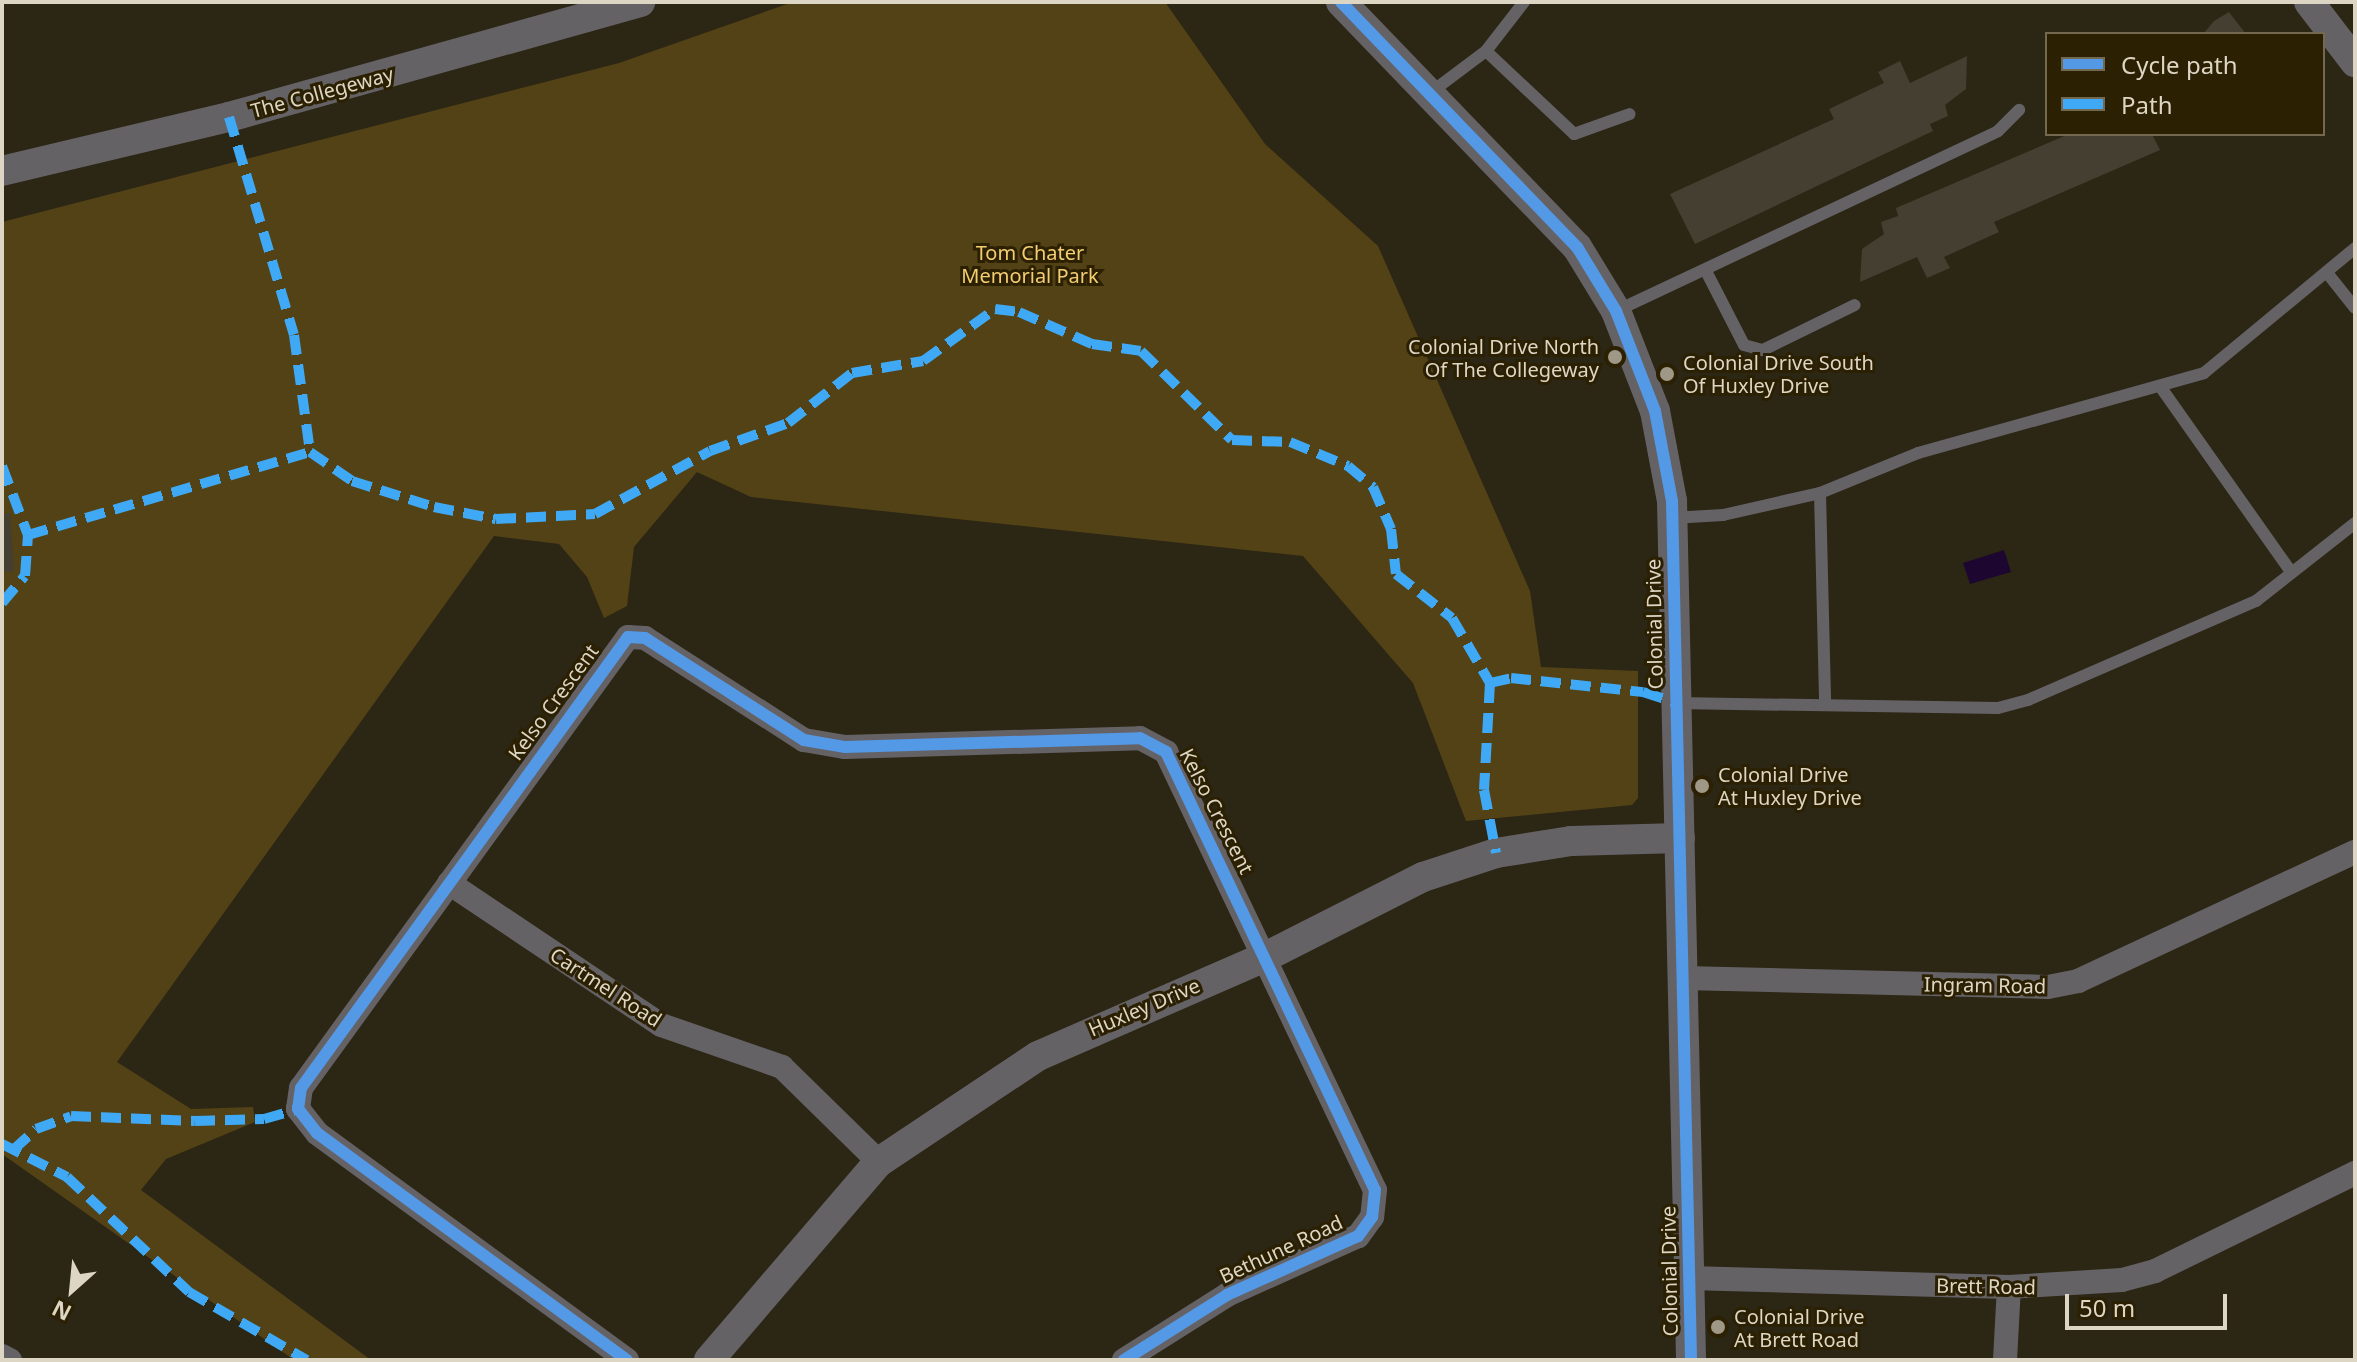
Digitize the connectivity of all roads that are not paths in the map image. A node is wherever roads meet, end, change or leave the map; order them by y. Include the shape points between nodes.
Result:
1 (640, 2) edge
2 (1341, 2) edge
3 (1524, 2) edge
4 (2309, 2) edge
5 (1486, 51) junction
6 (2355, 62) edge
7 (1428, 95) junction
8 (2019, 110) dead end
9 (1630, 114) dead end
10 (2, 171) edge
11 (2355, 248) edge
12 (1707, 273) junction
13 (2328, 274) junction
14 (1855, 305) dead end
15 (2355, 308) edge
16 (1616, 311) junction
17 (2162, 389) junction
18 (1820, 493) junction
19 (1672, 518) junction
20 (2355, 523) edge
21 (2291, 572) junction
22 (1825, 702) junction
23 (1676, 703) junction
24 (1680, 838) junction
25 (2355, 852) edge
26 (449, 883) junction
27 (1267, 956) junction
28 (1683, 978) junction
29 (879, 1162) junction
30 (2355, 1173) edge
31 (1689, 1278) junction
32 (2009, 1287) junction
33 (2, 1356) edge
34 (10, 1360) edge
35 (627, 1360) edge
36 (709, 1360) edge
37 (1124, 1360) edge
38 (1691, 1360) edge
39 (2005, 1360) edge

1 - 10 street, The Collegeway via 229,117
2 - 7 street, Colonial Drive
3 - 5 lane
4 - 6 street
5 - 7 lane
5 - 9 lane via 1574,134
7 - 16 street, Colonial Drive via 1554,218
8 - 12 lane via 1998,131
11 - 13 lane
12 - 14 lane via 1744,345 1763,350
12 - 16 lane
13 - 15 lane
13 - 17 lane via 2204,373
16 - 19 street, Colonial Drive via 1655,411
17 - 18 lane via 1918,453
17 - 21 lane
18 - 19 lane via 1723,515
18 - 22 lane
19 - 23 street, Colonial Drive
20 - 21 lane
21 - 22 lane via 2256,601 2028,700 1998,708
22 - 23 lane
23 - 24 street, Colonial Drive
24 - 27 street, Huxley Drive via 1571,841 1496,853 1423,877
24 - 28 street, Colonial Drive
25 - 28 street, Ingram Road via 2078,981 2048,987
26 - 27 street, Kelso Crescent via 603,663 628,637 645,638 804,740 845,747 1140,738 1166,752
26 - 29 street, Cartmel Road via 661,1025 782,1067
26 - 35 street, Kelso Crescent via 301,1088 298,1109 317,1133
27 - 29 street, Huxley Drive via 1038,1056
27 - 37 street, Bethune Road via 1375,1190 1372,1217 1358,1236 1227,1295
28 - 31 street, Colonial Drive
29 - 36 street, Huxley Drive
30 - 32 street, Brett Road via 2155,1271 2089,1285
31 - 32 street, Brett Road
31 - 38 street, Colonial Drive
32 - 39 street
33 - 34 street

